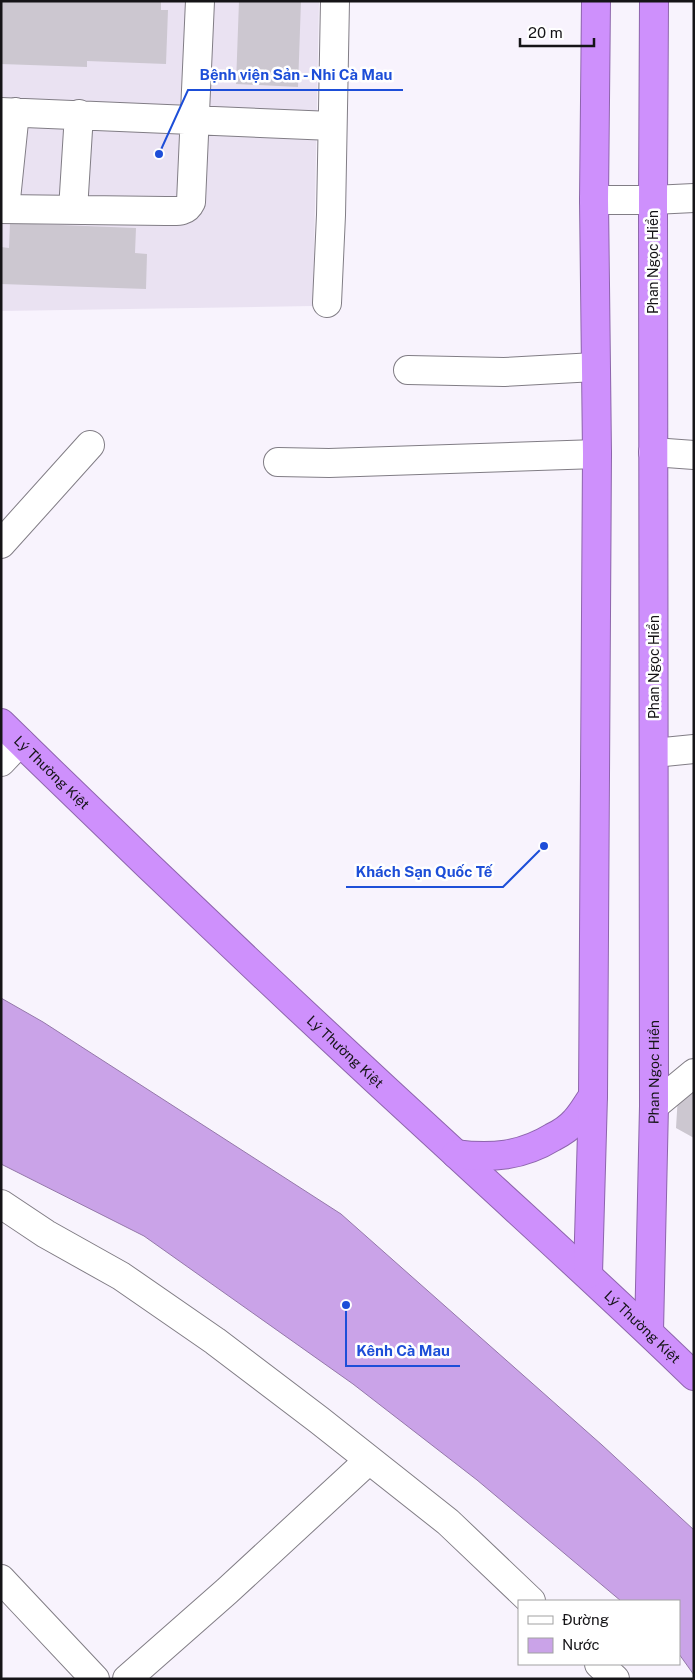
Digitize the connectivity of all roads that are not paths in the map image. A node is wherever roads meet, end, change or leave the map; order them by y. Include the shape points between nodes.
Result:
1 (200, 1) edge
2 (335, 1) edge
3 (596, 1) edge
4 (654, 1) edge
5 (8, 112) edge
6 (79, 114) junction
7 (196, 120) junction
8 (332, 126) junction
9 (694, 198) edge
10 (594, 200) junction
11 (653, 200) junction
12 (3, 209) edge
13 (73, 210) junction
14 (327, 303) dead end
15 (595, 367) junction
16 (408, 370) dead end
17 (90, 445) dead end
18 (654, 452) junction
19 (597, 454) junction
20 (694, 455) edge
21 (278, 462) dead end
22 (1, 544) edge
23 (11, 732) edge
24 (694, 749) edge
25 (654, 753) junction
26 (1, 762) edge
27 (694, 1073) edge
28 (593, 1096) junction
29 (654, 1106) junction
30 (456, 1154) junction
31 (1, 1204) edge
32 (588, 1274) junction
33 (649, 1332) junction
34 (694, 1376) edge
35 (369, 1460) junction
36 (1, 1579) edge
37 (530, 1600) edge
38 (600, 1665) edge
39 (95, 1679) edge
40 (127, 1679) edge
41 (616, 1679) edge

1 - 7 street
2 - 8 street
3 - 10 highway
4 - 11 highway, Phan Ngọc Hiển
5 - 6 street
5 - 12 street
6 - 7 street
6 - 13 street
7 - 8 street
7 - 13 street via 189,207 184,210
8 - 14 street
9 - 11 street
10 - 11 street
10 - 15 highway
11 - 18 highway, Phan Ngọc Hiển
12 - 13 street
15 - 16 street via 504,372
15 - 19 highway
17 - 22 street
18 - 20 street
18 - 25 highway, Phan Ngọc Hiển
19 - 21 street
19 - 28 highway
23 - 26 street
23 - 30 highway, Lý Thường Kiệt via 239,952
24 - 25 street
25 - 29 highway, Phan Ngọc Hiển
27 - 29 street
28 - 30 highway via 575,1122 540,1145 498,1157
28 - 32 highway
29 - 33 highway, Phan Ngọc Hiển
30 - 32 highway, Lý Thường Kiệt
31 - 35 street via 172,1310
32 - 33 highway, Lý Thường Kiệt
33 - 34 highway, Lý Thường Kiệt
35 - 37 street via 448,1522
35 - 40 street
36 - 39 street
38 - 41 street

